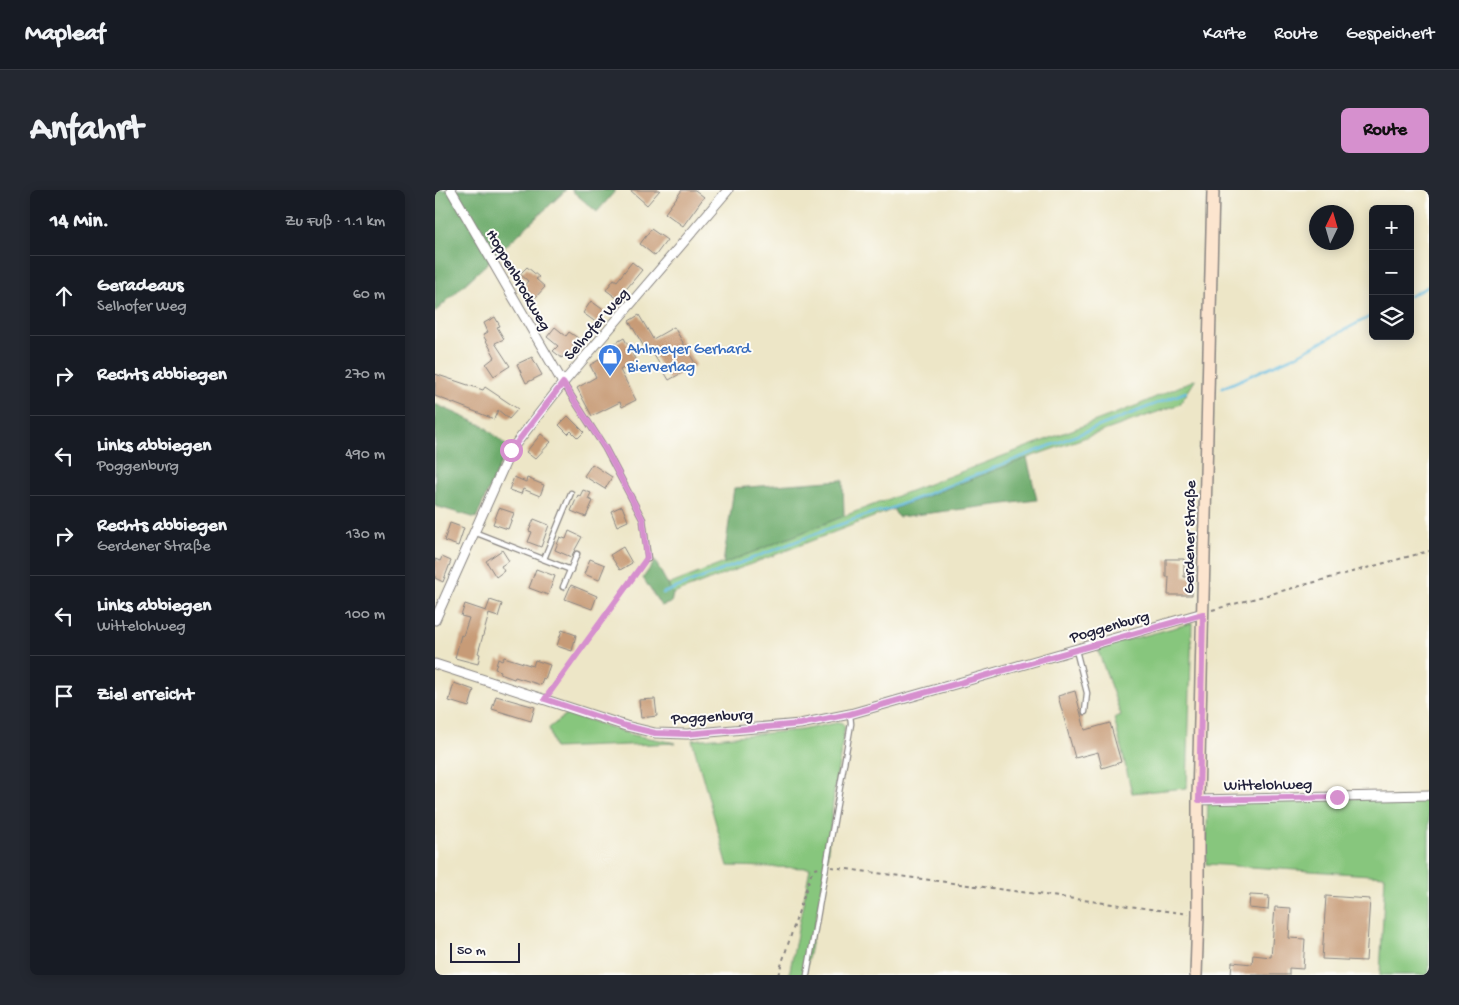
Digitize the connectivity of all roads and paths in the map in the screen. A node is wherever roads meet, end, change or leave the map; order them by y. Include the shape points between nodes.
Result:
1 (451, 190) edge
2 (728, 190) edge
3 (1213, 190) edge
4 (563, 383) junction
5 (571, 493) dead end
6 (474, 532) junction
7 (1429, 552) edge
8 (577, 554) dead end
9 (647, 558) joint
10 (544, 559) junction
11 (571, 570) junction
12 (563, 587) dead end
13 (1203, 614) junction
14 (435, 620) edge
15 (1076, 650) junction
16 (435, 664) edge
17 (545, 699) junction
18 (1085, 712) dead end
19 (850, 714) junction
20 (1429, 795) edge
21 (1199, 800) junction
22 (826, 867) junction
23 (1198, 915) junction
24 (778, 975) edge
25 (807, 975) edge
26 (1196, 975) edge

1 - 4 street, Hoppenbrockweg
2 - 4 street, Selhofer Weg
3 - 13 main road, Gerdener Straße
4 - 6 street, Selhofer Weg via 511,450
4 - 9 lane via 605,448 643,520
5 - 10 lane
6 - 10 lane
6 - 14 street, Selhofer Weg
7 - 13 path
8 - 11 lane
9 - 17 path
10 - 11 lane
11 - 12 lane
13 - 15 street, Poggenburg
13 - 21 main road, Gerdener Straße
15 - 18 lane via 1087,693
15 - 19 street, Poggenburg
16 - 17 street, Poggenburg
17 - 19 street, Poggenburg via 655,733 800,724
19 - 22 lane via 851,724
20 - 21 street, Wittelohweg
21 - 23 main road, Gerdener Straße
22 - 23 path
22 - 24 path via 815,869 811,874
22 - 25 lane
23 - 26 main road, Gerdener Straße

